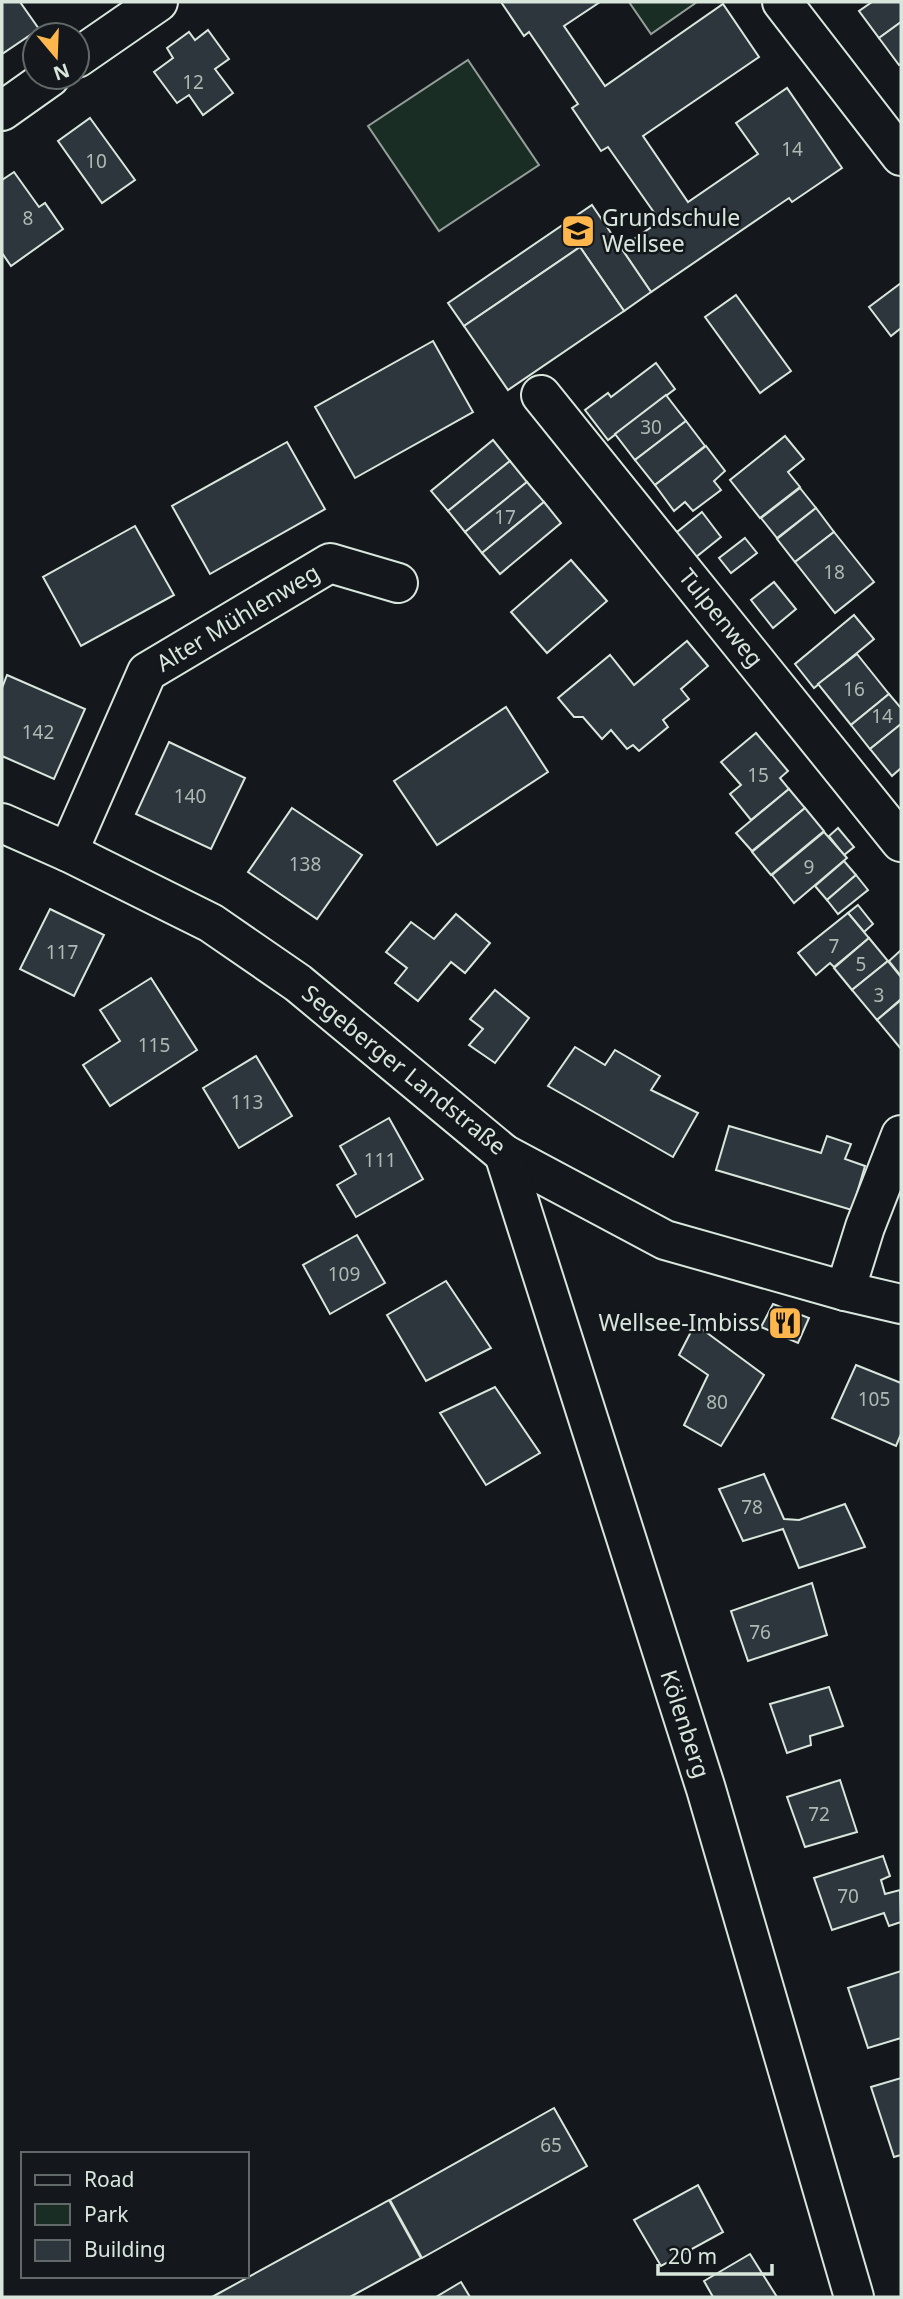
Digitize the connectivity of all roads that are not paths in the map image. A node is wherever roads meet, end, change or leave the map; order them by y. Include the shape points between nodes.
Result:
1 (158, 2) edge
2 (782, 2) edge
3 (91, 48) edge
4 (30, 91) edge
5 (2, 111) edge
6 (901, 156) edge
7 (541, 395) dead end
8 (398, 583) dead end
9 (2, 823) edge
10 (901, 842) edge
11 (68, 852) junction
12 (901, 1135) edge
13 (504, 1154) junction
14 (845, 1291) junction
15 (901, 1304) edge
16 (854, 2297) edge

1 - 3 street
2 - 6 street
4 - 5 street
7 - 10 street, Tulpenweg
8 - 11 street, Alter Mühlenweg via 330,563 147,672
9 - 11 street, Segeberger Landstraße
11 - 13 street, Segeberger Landstraße via 211,923 277,968
12 - 14 street
13 - 14 street, Segeberger Landstraße via 665,1240
13 - 16 street, Kölenberg via 706,1789
14 - 15 street, Segeberger Landstraße

